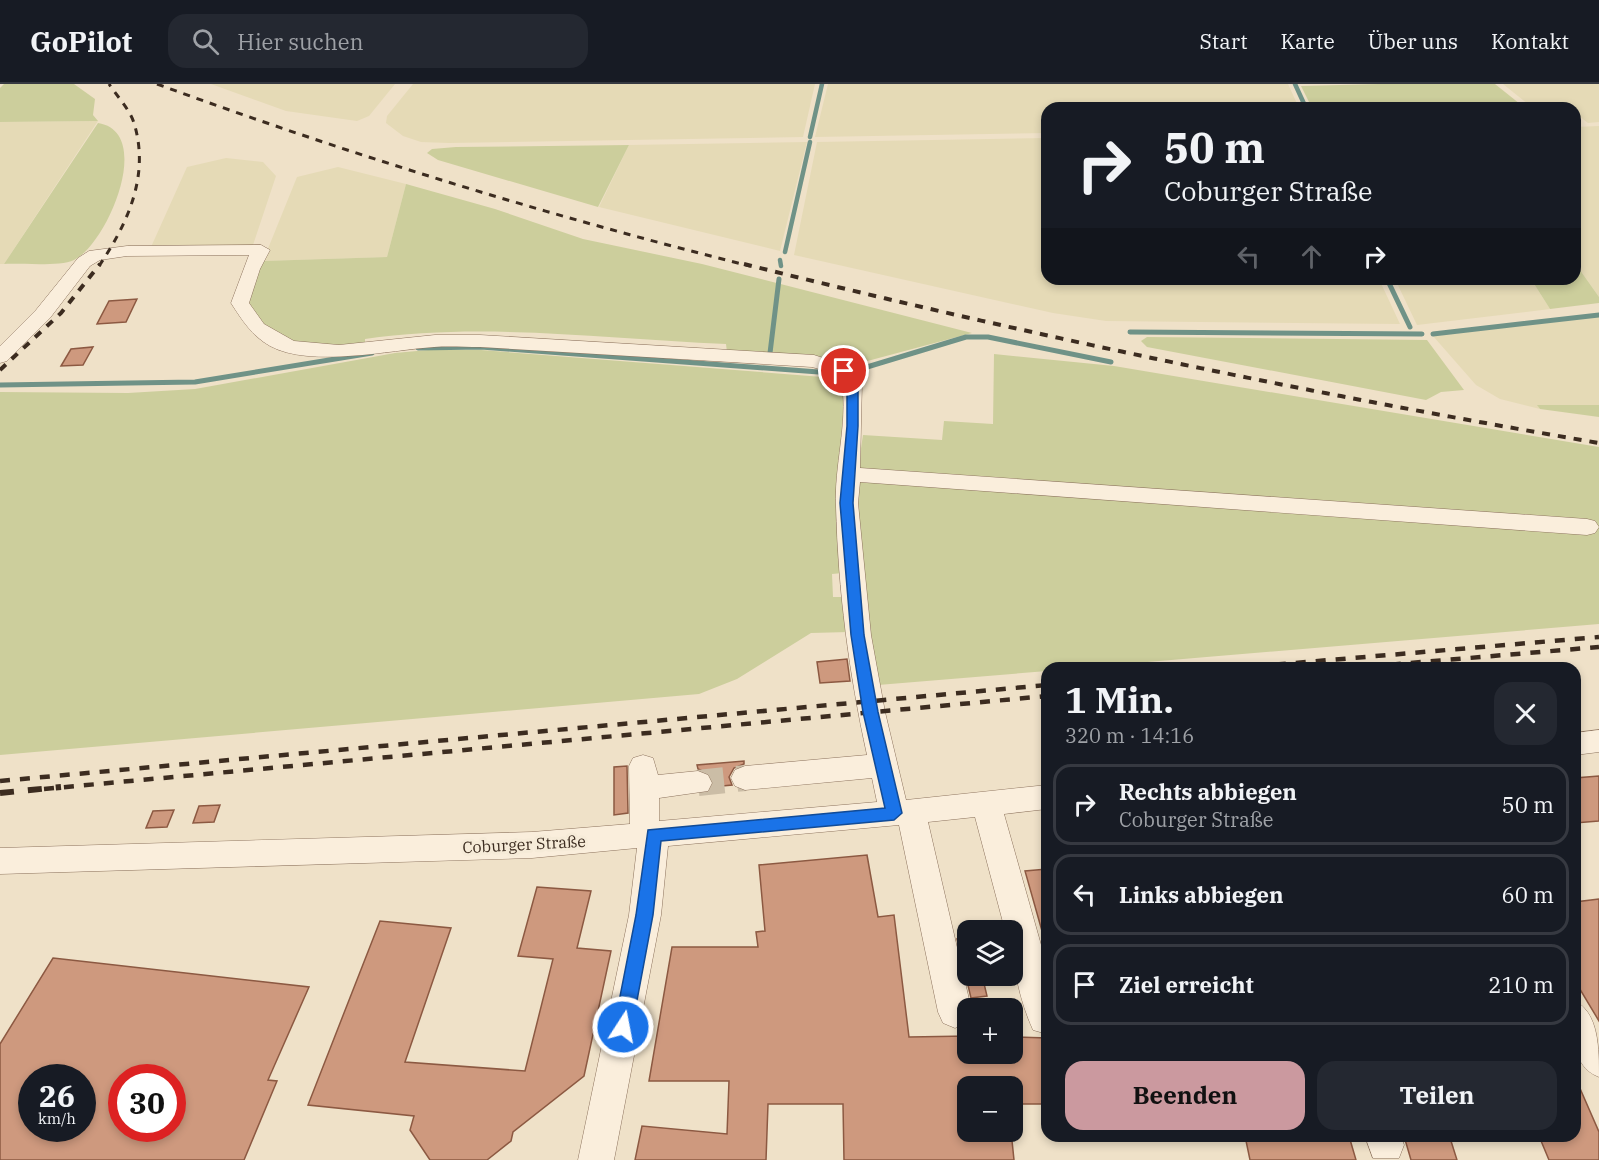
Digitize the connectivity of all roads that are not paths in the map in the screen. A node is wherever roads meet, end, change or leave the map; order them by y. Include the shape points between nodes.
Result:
1 (0, 357) edge
2 (847, 474) junction
3 (1587, 527) dead end
4 (1599, 741) edge
5 (1581, 743) edge
6 (883, 765) junction
7 (754, 772) tunnel mouth
8 (698, 775) tunnel mouth
9 (1041, 798) edge
10 (986, 803) junction
11 (903, 813) junction
12 (649, 836) junction
13 (0, 861) edge
14 (1041, 1004) edge
15 (955, 1012) dead end
16 (1581, 1028) edge
17 (1599, 1059) edge
18 (596, 1160) edge

1 - 2 street via 43,314 84,261 95,255 261,249 242,294 242,308 262,333 294,347 339,351 463,340 814,361 836,367 852,381
2 - 3 street
2 - 6 street via 848,534 858,635
4 - 5 street
6 - 7 street
6 - 11 street
8 - 12 street via 643,776
9 - 10 street, Coburger Straße
10 - 11 street, Coburger Straße
10 - 14 street
11 - 12 street, Coburger Straße
11 - 15 street
12 - 13 street, Coburger Straße via 532,845
12 - 18 street via 645,915
16 - 17 street

